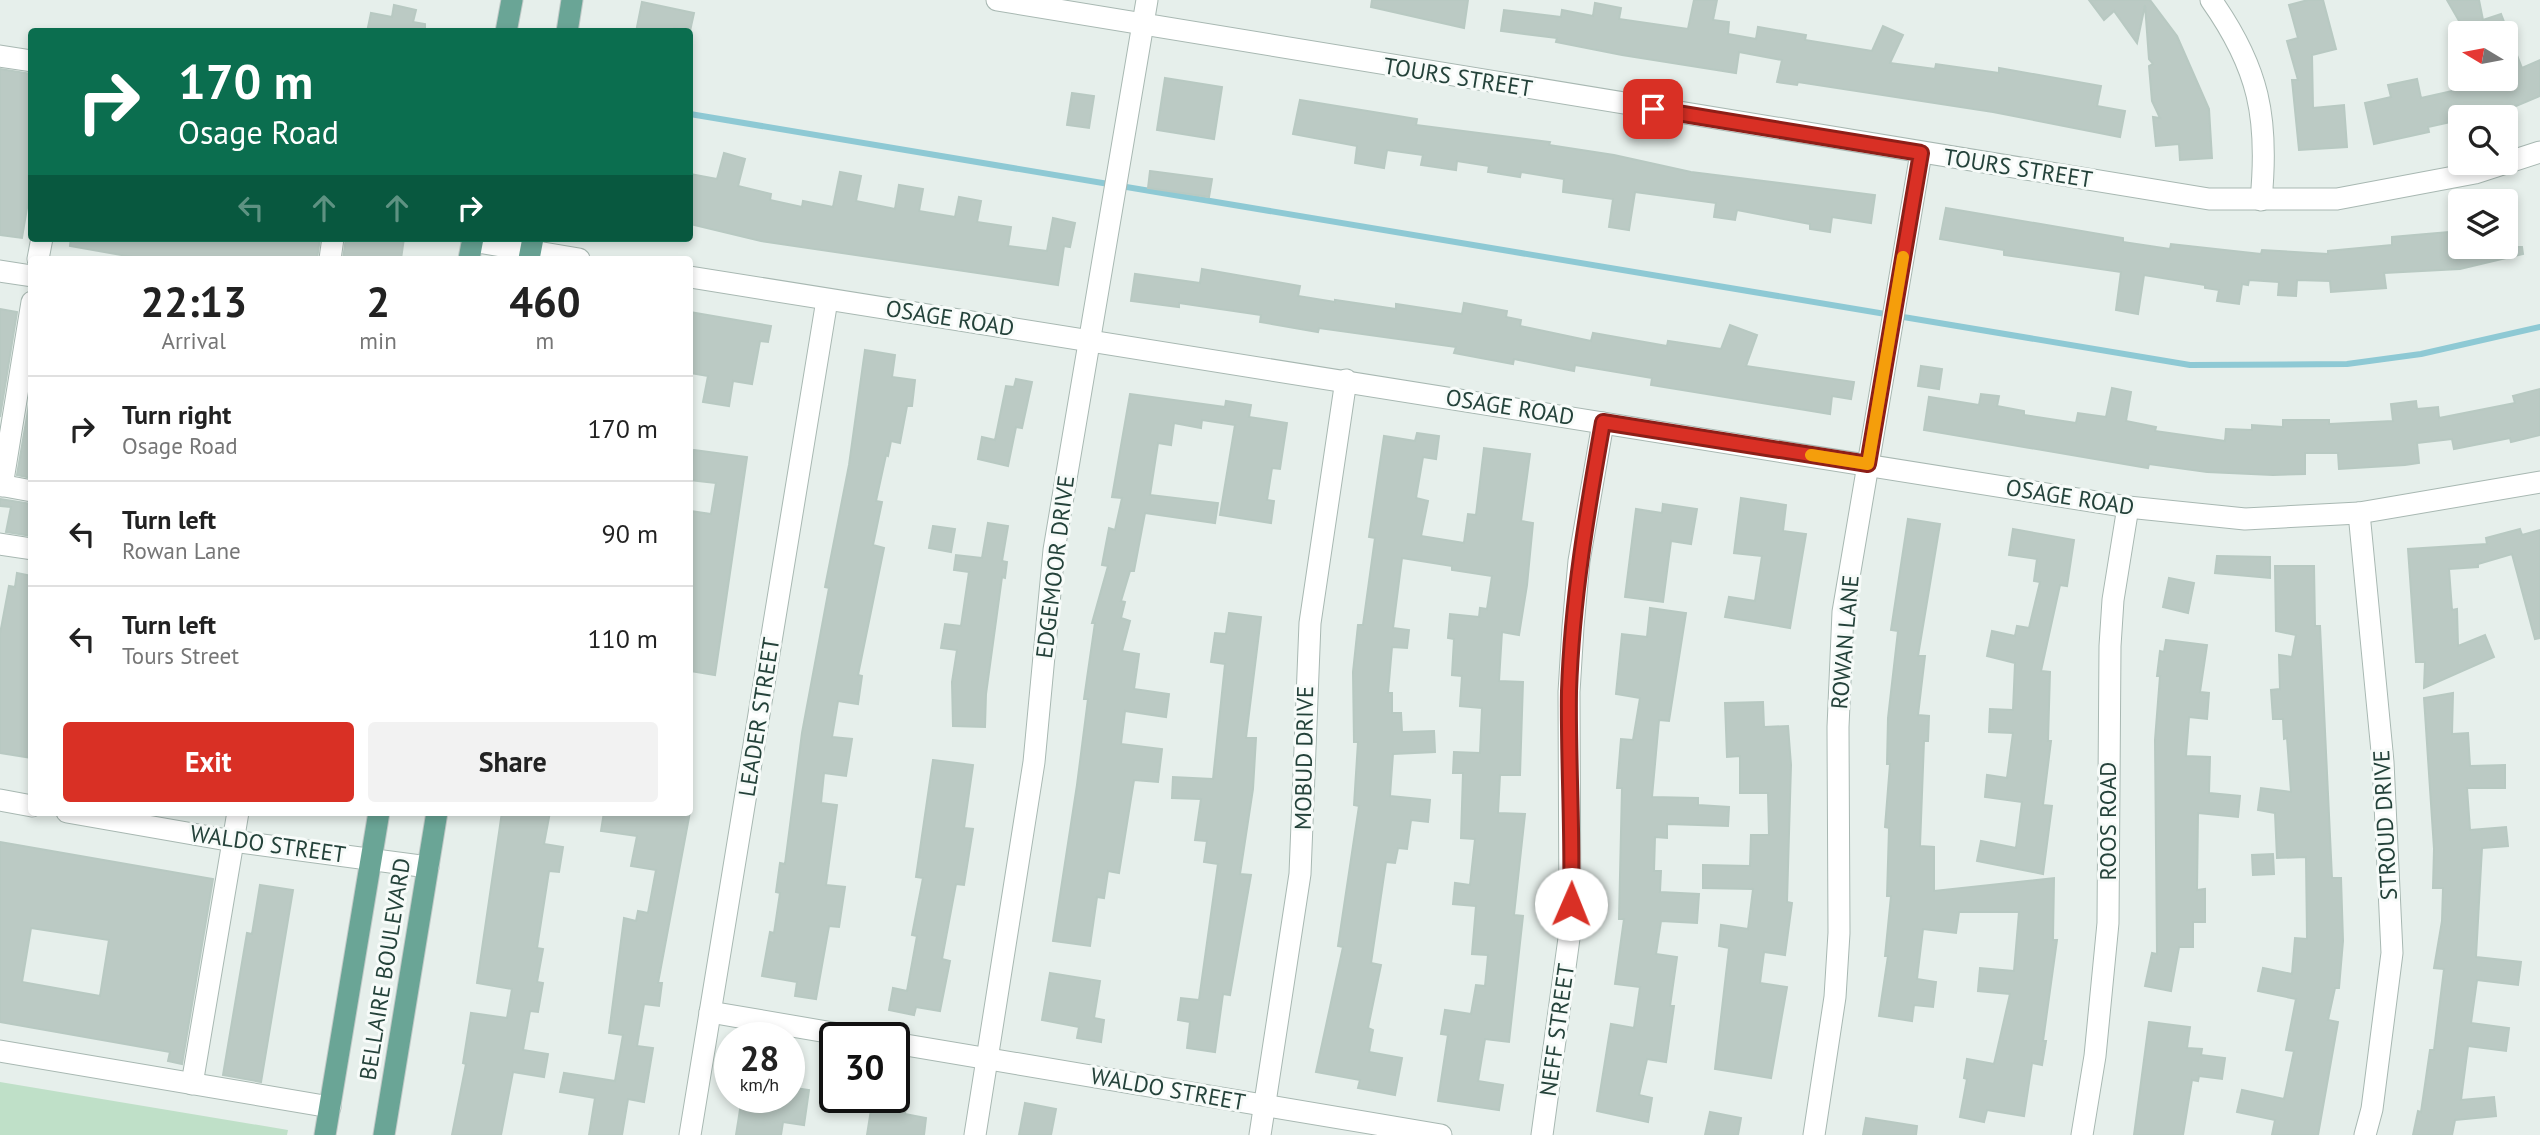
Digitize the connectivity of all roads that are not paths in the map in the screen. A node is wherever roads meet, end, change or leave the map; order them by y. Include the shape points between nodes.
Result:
1 (512, 0) edge
2 (572, 0) edge
3 (997, 0) edge
4 (1147, 0) edge
5 (2211, 0) edge
6 (1143, 26) junction
7 (507, 28) edge
8 (568, 28) edge
9 (0, 56) edge
10 (28, 60) edge
11 (2540, 152) edge
12 (1921, 153) junction
13 (2261, 200) junction
14 (471, 246) edge
15 (531, 249) edge
16 (565, 256) edge
17 (0, 271) edge
18 (28, 275) edge
19 (693, 278) edge
20 (827, 300) junction
21 (28, 326) edge
22 (1088, 339) junction
23 (1346, 380) junction
24 (1603, 422) junction
25 (1868, 464) junction
26 (2540, 482) edge
27 (1, 485) edge
28 (28, 490) edge
29 (2128, 506) junction
30 (2359, 513) junction
31 (0, 544) edge
32 (28, 548) edge
33 (0, 800) edge
34 (28, 805) edge
35 (90, 816) edge
36 (236, 816) edge
37 (378, 816) edge
38 (436, 816) edge
39 (233, 841) junction
40 (371, 859) junction
41 (428, 867) junction
42 (710, 1012) junction
43 (819, 1031) edge
44 (910, 1046) edge
45 (0, 1051) edge
46 (988, 1059) junction
47 (192, 1084) junction
48 (1265, 1105) junction
49 (330, 1107) junction
50 (326, 1135) edge
51 (384, 1135) edge
52 (690, 1135) edge
53 (975, 1135) edge
54 (1260, 1135) edge
55 (1441, 1135) edge
56 (1542, 1135) edge
57 (1814, 1135) edge
58 (2082, 1135) edge
59 (2365, 1135) edge

1 - 7 main road
2 - 8 main road
3 - 6 street, TOURS STREET
4 - 6 street, EDGEMOOR DRIVE
5 - 13 street via 2232,29 2261,110 2266,150
6 - 12 street, TOURS STREET
6 - 22 street, EDGEMOOR DRIVE
9 - 10 street
11 - 13 street, TOURS STREET via 2407,188 2337,199
12 - 13 street, TOURS STREET via 2209,198
12 - 25 street, ROWAN LANE
14 - 15 street
15 - 16 street
17 - 18 street
19 - 20 street, OSAGE ROAD
20 - 22 street, OSAGE ROAD
20 - 42 street, LEADER STREET
21 - 27 street
22 - 23 street, OSAGE ROAD
22 - 46 street, EDGEMOOR DRIVE via 1054,550 1034,762
23 - 24 street, OSAGE ROAD
23 - 48 street, MOBUD DRIVE via 1310,622 1300,874
24 - 25 street, OSAGE ROAD
24 - 56 street, NEFF STREET via 1579,561 1573,627 1570,931
25 - 29 street, OSAGE ROAD
25 - 57 street, ROWAN LANE via 1843,612 1838,727 1839,933 1835,997
26 - 30 street, OSAGE ROAD
27 - 28 street
29 - 30 street, OSAGE ROAD via 2245,519
29 - 58 street, ROOS ROAD via 2110,646 2108,923
30 - 59 street, STROUD DRIVE via 2383,762 2392,953
31 - 32 street
33 - 34 street
35 - 39 street, WALDO STREET
36 - 39 street
37 - 40 main road, BELLAIRE BOULEVARD
38 - 41 main road, BELLAIRE BOULEVARD
39 - 40 street, WALDO STREET
39 - 47 street
40 - 41 street, WALDO STREET
40 - 49 main road, BELLAIRE BOULEVARD
41 - 51 main road, BELLAIRE BOULEVARD
42 - 43 street
42 - 52 street, LEADER STREET
44 - 46 street, WALDO STREET
45 - 47 street
46 - 48 street, WALDO STREET
46 - 53 street, EDGEMOOR DRIVE
47 - 49 street
48 - 54 street, MOBUD DRIVE
48 - 55 street, WALDO STREET
49 - 50 main road, BELLAIRE BOULEVARD

